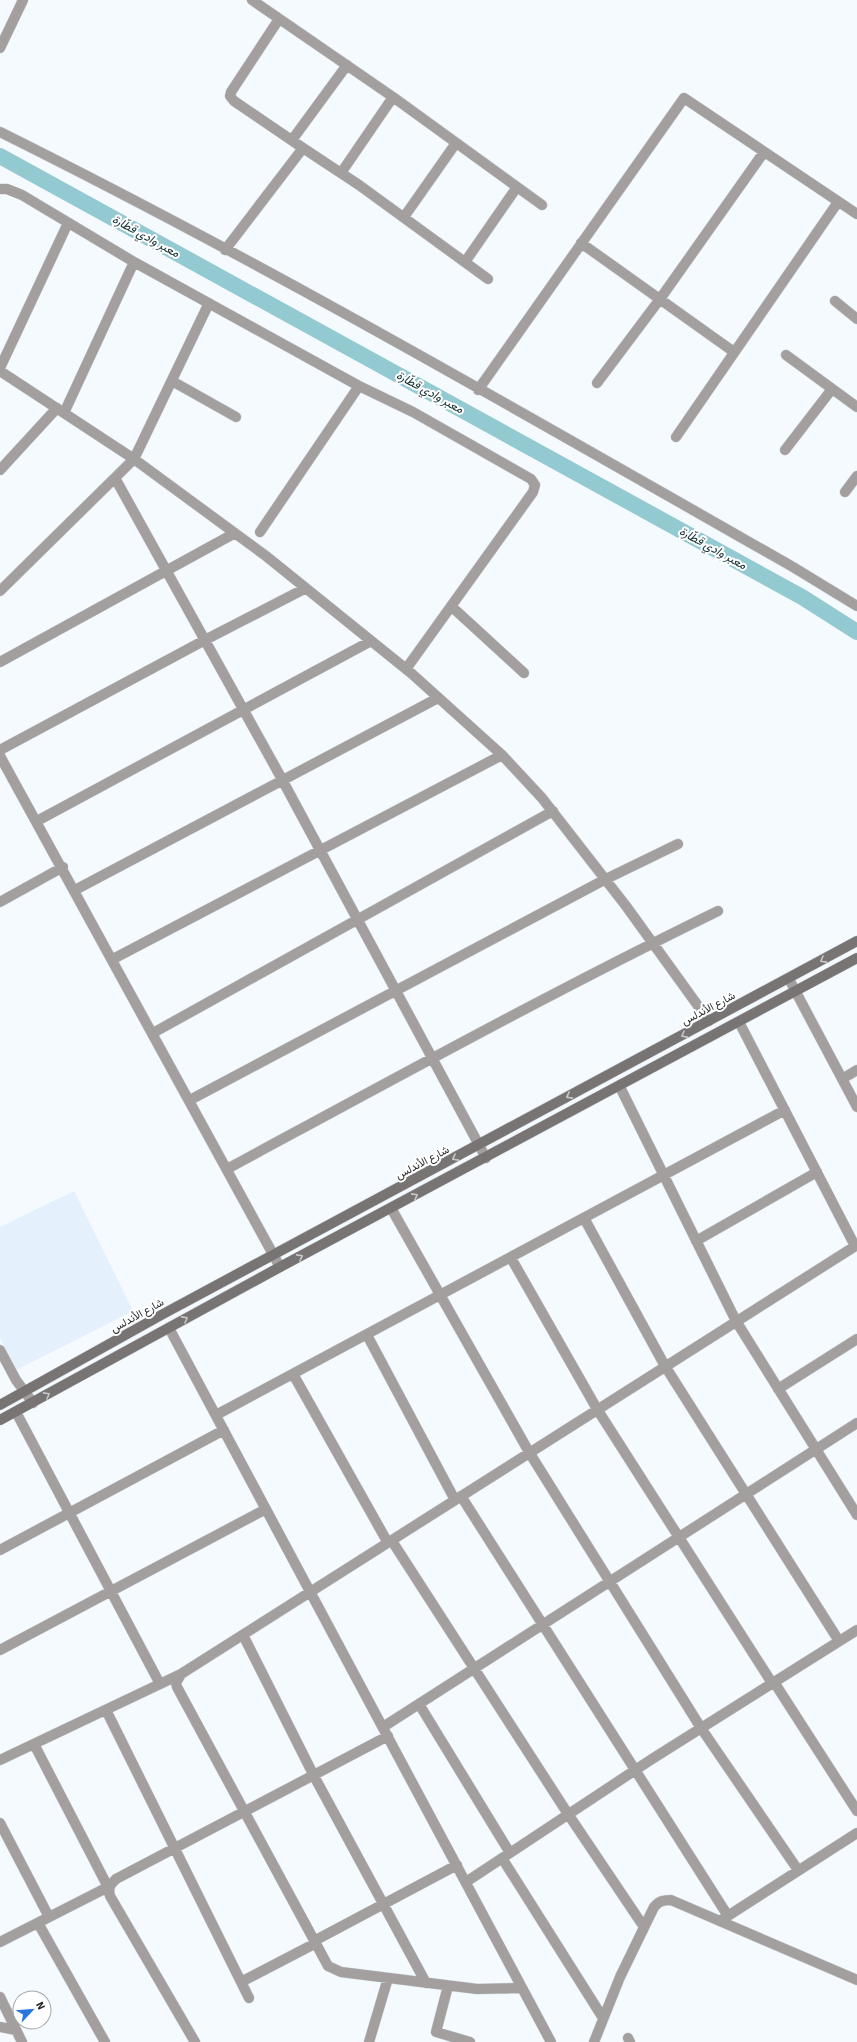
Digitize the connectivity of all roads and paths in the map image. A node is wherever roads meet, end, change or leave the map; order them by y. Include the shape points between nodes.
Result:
1 (23, 0) edge
2 (252, 0) edge
3 (279, 19) junction
4 (0, 48) edge
5 (347, 65) junction
6 (393, 97) junction
7 (0, 132) edge
8 (292, 140) junction
9 (456, 143) junction
10 (303, 148) junction
11 (764, 152) junction
12 (341, 173) junction
13 (517, 187) junction
14 (0, 189) edge
15 (838, 202) junction
16 (542, 205) dead end
17 (857, 214) edge
18 (404, 218) junction
19 (68, 223) junction
20 (581, 243) junction
21 (225, 250) junction
22 (134, 262) junction
23 (465, 262) junction
24 (488, 279) dead end
25 (660, 299) junction
26 (835, 301) dead end
27 (209, 303) junction
28 (857, 319) edge
29 (734, 352) junction
30 (786, 355) dead end
31 (0, 370) edge
32 (172, 381) junction
33 (597, 383) dead end
34 (359, 386) junction
35 (832, 388) junction
36 (478, 390) junction
37 (857, 407) edge
38 (60, 410) junction
39 (236, 417) dead end
40 (676, 437) dead end
41 (785, 450) dead end
42 (134, 459) junction
43 (0, 470) edge
44 (857, 476) edge
45 (114, 478) junction
46 (845, 492) dead end
47 (260, 532) dead end
48 (235, 533) junction
49 (166, 570) junction
50 (306, 588) junction
51 (0, 591) edge
52 (451, 606) junction
53 (857, 606) edge
54 (205, 640) junction
55 (371, 641) junction
56 (0, 662) edge
57 (406, 669) junction
58 (524, 672) dead end
59 (438, 698) junction
60 (244, 710) junction
61 (0, 750) edge
62 (502, 755) junction
63 (0, 756) edge
64 (283, 781) junction
65 (553, 811) junction
66 (37, 821) junction
67 (678, 844) dead end
68 (321, 851) junction
69 (62, 867) junction
70 (604, 880) junction
71 (75, 890) junction
72 (0, 902) edge
73 (718, 911) dead end
74 (358, 919) junction
75 (857, 941) edge
76 (652, 943) junction
77 (857, 958) edge
78 (113, 959) junction
79 (789, 979) junction
80 (397, 990) junction
81 (795, 992) junction
82 (709, 1022) junction
83 (739, 1022) junction
84 (153, 1034) junction
85 (433, 1058) junction
86 (857, 1070) edge
87 (842, 1079) junction
88 (620, 1087) junction
89 (190, 1100) junction
90 (857, 1107) edge
91 (785, 1110) junction
92 (479, 1144) junction
93 (486, 1158) junction
94 (227, 1169) junction
95 (817, 1172) junction
96 (664, 1174) junction
97 (391, 1208) junction
98 (584, 1218) junction
99 (696, 1241) junction
100 (856, 1245) edge
101 (274, 1255) junction
102 (511, 1258) junction
103 (280, 1267) junction
104 (440, 1295) junction
105 (736, 1321) junction
106 (169, 1328) junction
107 (366, 1334) junction
108 (857, 1339) edge
109 (0, 1350) edge
110 (665, 1366) junction
111 (293, 1374) junction
112 (778, 1389) junction
113 (24, 1391) junction
114 (33, 1403) junction
115 (0, 1405) edge
116 (597, 1409) junction
117 (16, 1412) junction
118 (216, 1416) junction
119 (0, 1420) edge
120 (857, 1423) edge
121 (224, 1430) junction
122 (815, 1450) junction
123 (529, 1452) junction
124 (746, 1493) junction
125 (458, 1498) junction
126 (266, 1509) junction
127 (69, 1513) junction
128 (857, 1516) edge
129 (679, 1536) junction
130 (390, 1542) junction
131 (0, 1550) edge
132 (609, 1581) junction
133 (110, 1591) junction
134 (311, 1593) junction
135 (543, 1623) junction
136 (857, 1630) edge
137 (244, 1635) junction
138 (838, 1641) junction
139 (0, 1650) edge
140 (474, 1668) junction
141 (181, 1674) junction
142 (773, 1682) junction
143 (160, 1684) junction
144 (419, 1704) junction
145 (106, 1710) junction
146 (701, 1728) junction
147 (385, 1732) junction
148 (34, 1744) junction
149 (0, 1760) edge
150 (635, 1770) junction
151 (314, 1776) junction
152 (857, 1811) edge
153 (245, 1812) junction
154 (568, 1814) junction
155 (0, 1823) edge
156 (857, 1833) edge
157 (175, 1849) junction
158 (506, 1856) junction
159 (457, 1865) junction
160 (798, 1870) junction
161 (466, 1882) junction
162 (109, 1887) junction
163 (382, 1903) junction
164 (49, 1917) junction
165 (724, 1919) junction
166 (38, 1922) junction
167 (644, 1927) junction
168 (0, 1942) edge
169 (315, 1942) junction
170 (388, 1978) junction
171 (857, 1980) edge
172 (241, 1982) junction
173 (426, 1983) junction
174 (448, 1986) junction
175 (522, 1988) junction
176 (0, 1997) edge
177 (249, 1998) dead end
178 (604, 2018) junction
179 (12, 2022) edge
180 (0, 2027) edge
181 (12, 2029) edge
182 (16, 2030) edge
183 (22, 2042) edge
184 (106, 2042) edge
185 (195, 2042) edge
186 (369, 2042) edge
187 (470, 2042) edge
188 (551, 2042) edge
189 (594, 2042) edge

1 - 4 street
2 - 3 street
3 - 5 street
3 - 8 street via 230,96
5 - 6 street
5 - 8 street
6 - 9 street
6 - 12 street
7 - 21 street
8 - 10 street
9 - 13 street
9 - 18 street
10 - 12 street
10 - 21 street
11 - 15 street
11 - 20 street via 684,98
11 - 25 street
12 - 18 street
13 - 16 street
13 - 23 street
14 - 19 street via 6,188 22,195
15 - 17 street
15 - 29 street
18 - 23 street
19 - 22 street
19 - 31 street
20 - 25 street
20 - 36 street
21 - 36 street
22 - 27 street
22 - 38 street
23 - 24 street
25 - 29 street
25 - 33 street
26 - 28 street
27 - 32 street
27 - 34 street
29 - 40 street
30 - 35 street
31 - 38 street
32 - 39 street
32 - 42 street
34 - 47 street
34 - 52 street via 413,412 531,479 535,485 533,492
35 - 37 street
35 - 41 street
36 - 53 street via 786,563
38 - 42 street
38 - 43 street
42 - 45 street
42 - 48 street
44 - 46 street
45 - 49 street
45 - 51 street
48 - 49 street
48 - 50 street
49 - 54 street
49 - 56 street
50 - 54 street
50 - 55 street
52 - 57 street
52 - 58 street
54 - 60 street
54 - 61 street
55 - 57 street
55 - 60 street
57 - 59 street
59 - 62 street
59 - 64 street
60 - 64 street
60 - 66 street
62 - 65 street
62 - 68 street
63 - 66 street
64 - 68 street
64 - 71 street
65 - 70 street
65 - 74 street
66 - 69 street
67 - 70 street
68 - 74 street
68 - 78 street
69 - 71 street
69 - 72 street
70 - 76 street
70 - 80 street
71 - 78 street
73 - 76 street
74 - 80 street
74 - 84 street
75 -> 79 main road, شارع الأندلس
76 - 82 street
76 - 85 street
77 - 81 main road
78 - 84 street
79 - 81 street
79 - 82 main road, شارع الأندلس
80 - 85 street
80 - 89 street
81 - 83 main road
81 - 87 street
82 -> 92 main road, شارع الأندلس
83 - 88 main road
83 - 91 street
84 - 89 street
85 - 92 street
85 - 94 street
86 - 87 street
87 - 90 street
88 - 93 main road
88 - 96 street
89 - 94 street
91 - 95 street
91 - 96 street
92 - 93 street
92 -> 101 main road, شارع الأندلس
97 -> 93 main road
94 - 101 street
95 - 99 street
95 - 100 street
96 - 98 street
96 - 99 street
103 -> 97 main road
97 - 104 street
98 - 102 street
98 - 110 street
99 - 105 street
100 - 105 street
101 - 103 street
101 - 113 main road, شارع الأندلس
102 - 104 street
102 - 116 street
106 -> 103 main road
104 - 107 street
104 - 123 street
105 - 110 street
105 - 112 street
114 -> 106 main road
106 - 118 street
107 - 111 street
107 - 125 street
108 - 112 street
109 - 113 street
110 - 116 street
110 - 124 street
111 - 118 street
111 - 130 street
112 - 122 street
113 - 114 street
113 - 115 main road, شارع الأندلس
114 - 117 main road
116 - 123 street
116 - 129 street
117 - 119 main road
117 - 127 street
118 - 121 street
120 - 122 street
121 - 126 street
121 - 127 street
122 - 124 street
122 - 128 street
123 - 125 street
123 - 132 street
124 - 129 street
124 - 138 street
125 - 130 street
125 - 135 street
126 - 133 street
126 - 134 street
127 - 131 street
127 - 133 street
129 - 132 street
129 - 142 street
130 - 134 street
130 - 140 street
132 - 135 street
132 - 146 street
133 - 139 street
133 - 143 street
134 - 137 street
134 - 147 street
135 - 140 street
135 - 150 street
136 - 138 street
137 - 141 street
137 - 151 street
138 - 142 street
140 - 144 street
140 - 154 street
141 - 143 street
141 - 153 street via 176,1683 177,1687
142 - 146 street
142 - 152 street
143 - 145 street
144 - 147 street
144 - 158 street
145 - 148 street
145 - 157 street
146 - 150 street
146 - 160 street
147 - 151 street
147 - 159 street
148 - 149 street
148 - 162 street
150 - 154 street
150 - 165 street
151 - 153 street
151 - 163 street
153 - 157 street
153 - 169 street
154 - 158 street
154 - 167 street
155 - 164 street
156 - 160 street
157 - 162 street via 116,1879
157 - 172 street
158 - 161 street
158 - 178 street
159 - 161 street
159 - 163 street
160 - 165 street
161 - 175 street
162 - 164 street
162 - 185 street via 110,1896
163 - 169 street
163 - 173 street
164 - 166 street
165 - 167 street via 671,1900 663,1900 654,1906
165 - 171 street
166 - 168 street
166 - 184 street
167 - 178 street
169 - 170 street via 332,1969
169 - 172 street
170 - 173 street
170 - 186 street
172 - 177 street
173 - 174 street
174 - 175 street via 477,1989
174 - 187 street via 436,2032
175 - 188 street
176 - 179 street
178 - 189 street
180 - 181 street
182 - 183 street

